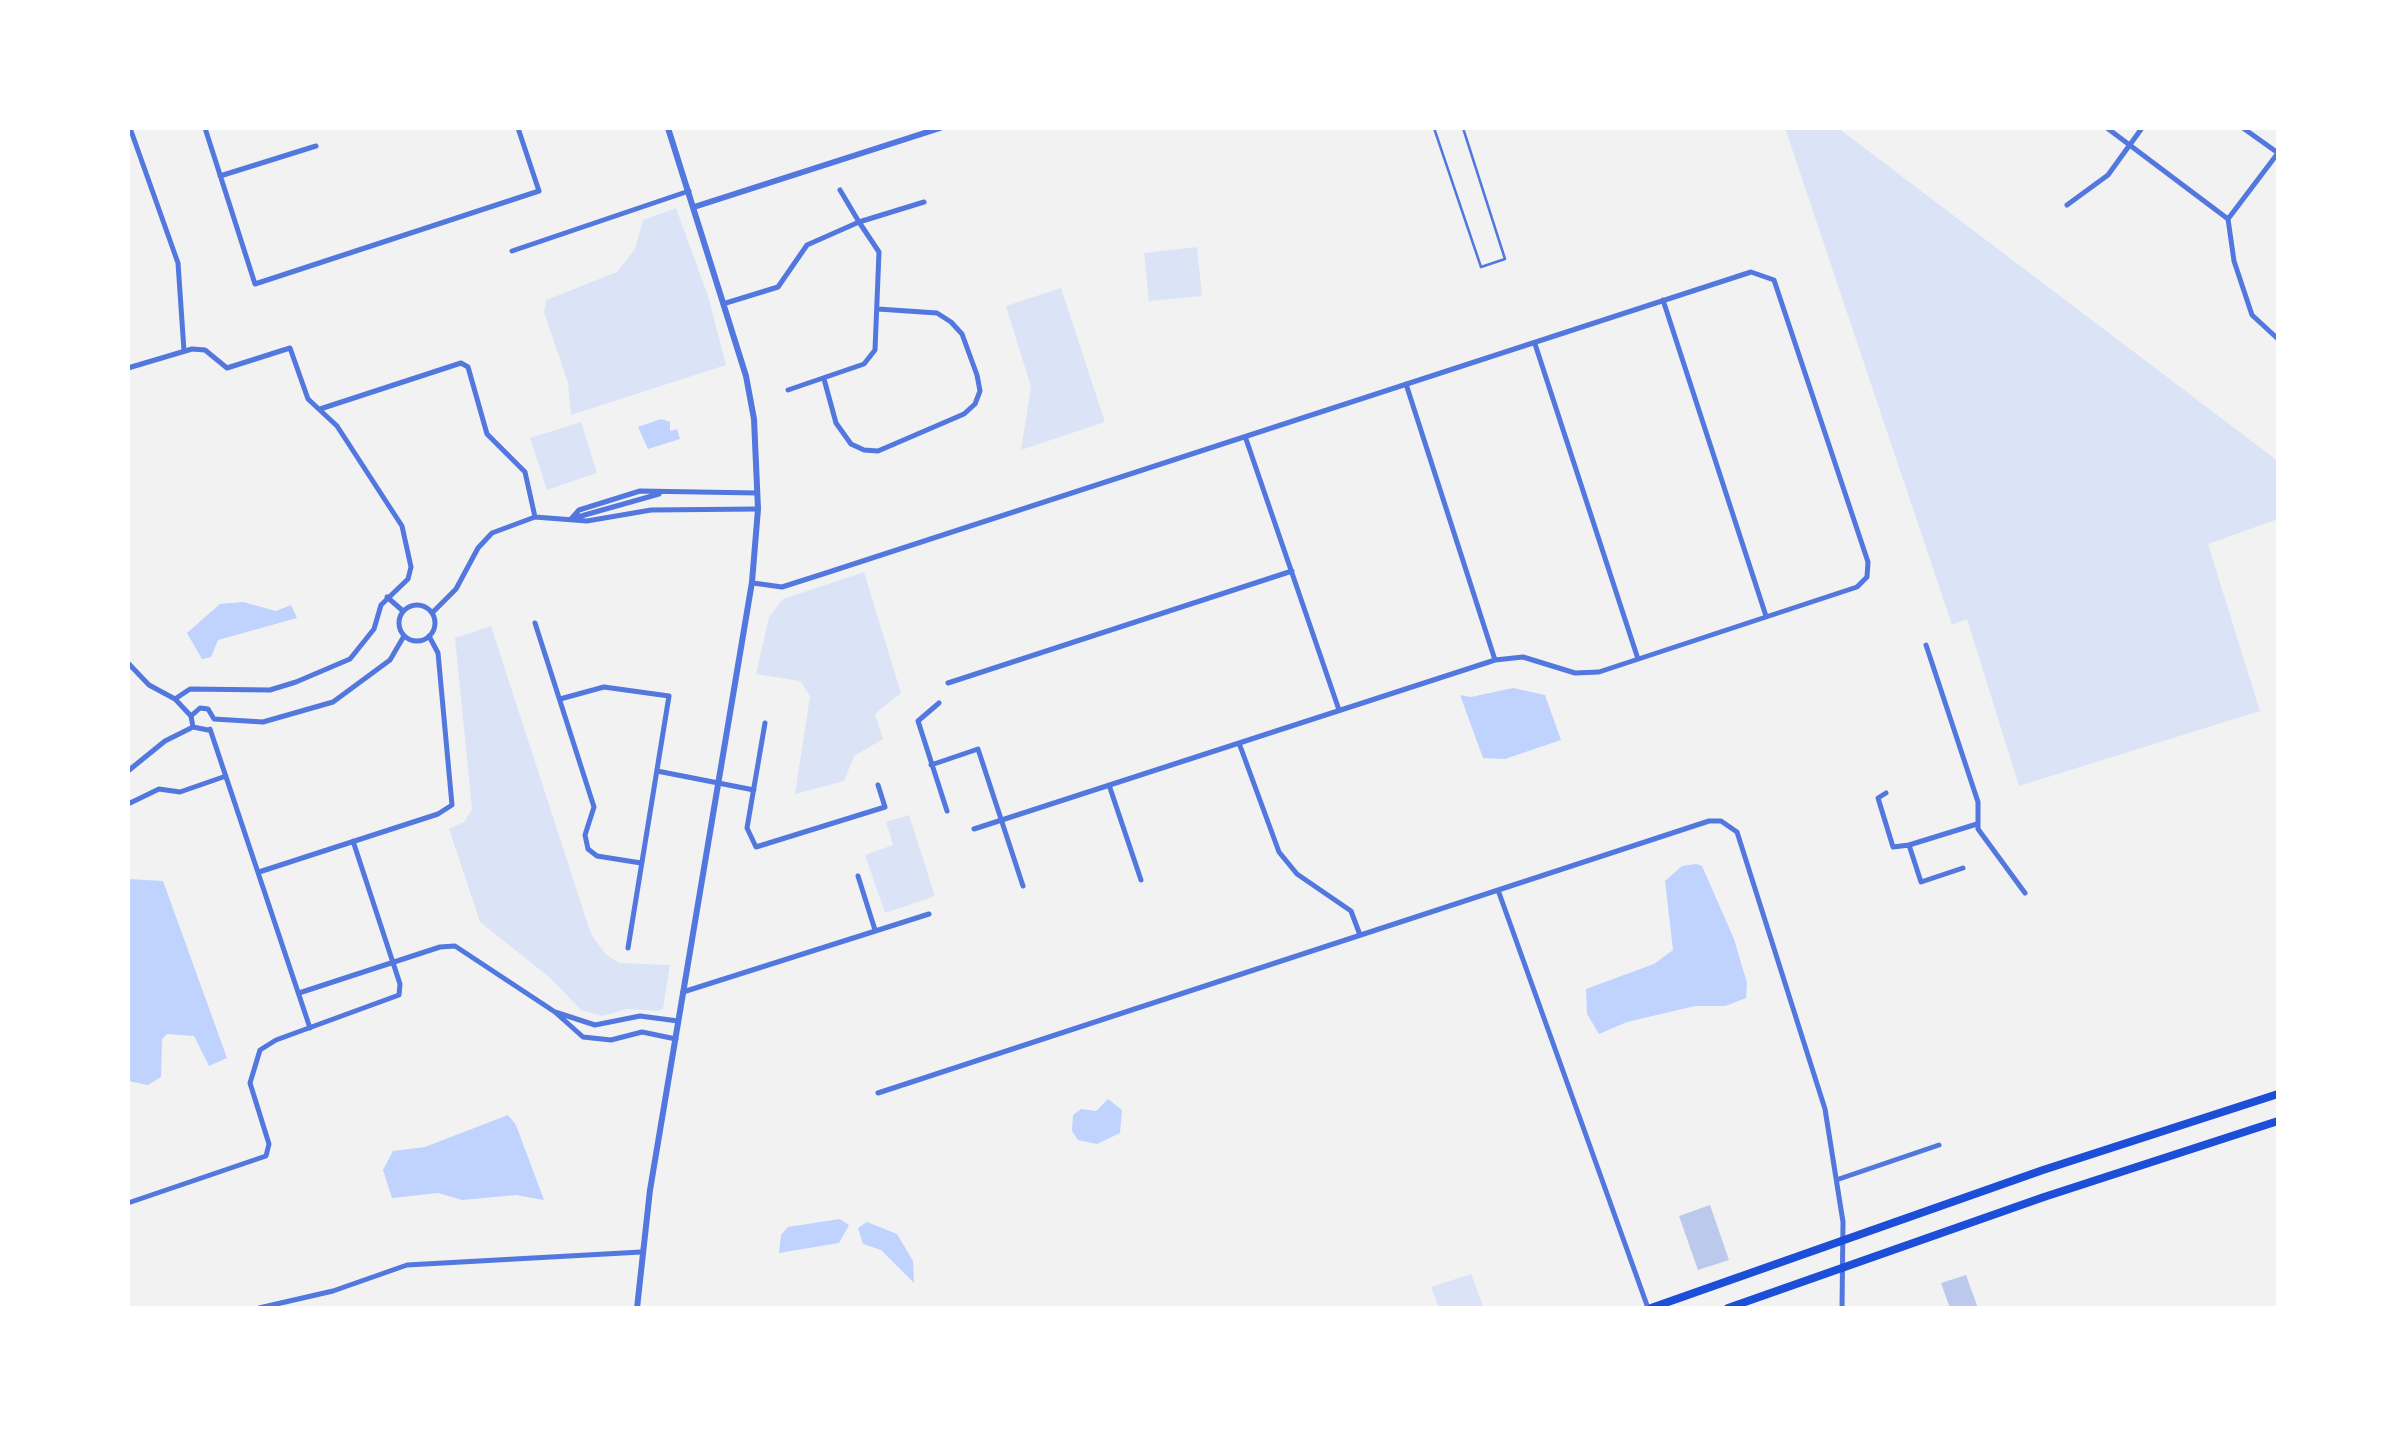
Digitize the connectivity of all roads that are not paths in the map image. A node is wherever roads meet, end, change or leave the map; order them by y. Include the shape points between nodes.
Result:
1 (130, 128) edge
2 (204, 128) edge
3 (518, 128) edge
4 (668, 128) edge
5 (940, 128) edge
6 (1434, 128) edge
7 (1463, 128) edge
8 (2107, 128) edge
9 (2142, 128) edge
10 (2242, 128) edge
11 (2132, 142) junction
12 (316, 146) dead end
13 (2278, 153) edge
14 (220, 176) junction
15 (840, 190) dead end
16 (689, 191) junction
17 (924, 202) dead end
18 (2067, 205) dead end
19 (694, 207) junction
20 (2228, 219) junction
21 (859, 222) junction
22 (512, 251) dead end
23 (1663, 300) junction
24 (726, 302) junction
25 (878, 309) junction
26 (2278, 339) edge
27 (1534, 344) junction
28 (184, 351) junction
29 (128, 368) edge
30 (824, 379) junction
31 (1406, 384) junction
32 (788, 390) dead end
33 (318, 409) junction
34 (1246, 439) junction
35 (757, 493) junction
36 (662, 494) junction
37 (627, 503) junction
38 (758, 509) junction
39 (630, 514) junction
40 (535, 517) junction
41 (571, 519) junction
42 (1292, 571) junction
43 (752, 582) junction
44 (387, 597) junction
45 (404, 610) junction
46 (432, 613) junction
47 (1766, 616) junction
48 (535, 624) dead end
49 (404, 636) junction
50 (430, 636) junction
51 (1926, 646) dead end
52 (1494, 660) junction
53 (1638, 660) junction
54 (128, 663) edge
55 (948, 683) dead end
56 (560, 698) junction
57 (175, 699) junction
58 (939, 703) dead end
59 (1339, 711) junction
60 (191, 716) junction
61 (214, 719) junction
62 (765, 723) dead end
63 (193, 727) junction
64 (210, 729) junction
65 (1239, 743) junction
66 (931, 765) junction
67 (657, 770) junction
68 (128, 772) edge
69 (226, 776) junction
70 (719, 784) junction
71 (878, 785) dead end
72 (1109, 785) junction
73 (754, 790) junction
74 (1886, 793) dead end
75 (128, 804) edge
76 (946, 811) dead end
77 (1003, 819) junction
78 (1977, 824) junction
79 (974, 828) dead end
80 (352, 841) junction
81 (1909, 846) junction
82 (641, 864) junction
83 (1963, 868) dead end
84 (258, 872) junction
85 (858, 876) dead end
86 (1141, 880) dead end
87 (1023, 886) dead end
88 (1498, 890) junction
89 (2025, 893) dead end
90 (929, 914) dead end
91 (876, 931) junction
92 (1360, 935) junction
93 (628, 948) dead end
94 (393, 962) junction
95 (683, 992) junction
96 (299, 993) junction
97 (555, 1012) junction
98 (640, 1016) junction
99 (678, 1021) junction
100 (310, 1028) junction
101 (638, 1033) junction
102 (676, 1039) junction
103 (878, 1093) dead end
104 (2278, 1094) edge
105 (2278, 1120) edge
106 (1939, 1145) dead end
107 (1839, 1179) junction
108 (128, 1203) edge
109 (1842, 1242) junction
110 (641, 1252) junction
111 (1842, 1269) junction
112 (259, 1308) edge
113 (637, 1308) edge
114 (1649, 1308) edge
115 (1728, 1308) edge
116 (1842, 1308) edge

1 - 28 street via 178,263
2 - 14 street
3 - 14 street via 538,191 255,284
4 - 16 street
5 - 19 street
6 - 7 lane via 1481,267 1505,259
8 - 11 street
9 - 11 street
10 - 13 street
11 - 18 street via 2108,174
11 - 20 street
12 - 14 street
13 - 20 street
15 - 21 street
16 - 19 street
16 - 22 street
17 - 21 street
19 - 24 street
20 - 26 street via 2252,316
21 - 24 street via 806,245 778,287
21 - 25 street via 879,252
23 - 27 street
23 - 47 street
23 - 47 street via 1751,272 1764,274 1779,290 1868,569 1857,587
24 - 35 street via 754,419
25 - 30 street via 875,350 864,364
25 - 30 street via 937,313 950,322 962,334 977,375 974,404 878,451 864,450 850,444 836,424
27 - 31 street
27 - 53 street
28 - 29 street
28 - 33 street via 205,350 227,368 290,348 303,389
30 - 32 street
31 - 34 street
31 - 52 street
33 - 40 street via 461,362 493,443 525,472
33 - 44 street via 337,426 406,538 412,567
34 - 42 street
34 - 43 street via 782,586
35 - 36 street
35 - 38 street
36 - 37 street
36 - 41 street via 640,491 579,510
37 - 39 street
37 - 41 street
38 - 39 street
38 - 43 street
39 - 41 street
40 - 41 street
40 - 46 street via 492,533 456,590
42 - 55 street
42 - 59 street
43 - 70 street
44 - 45 street
44 - 57 street via 365,642 350,659 320,674 270,690 190,689
45 - 46 street via 415,605
45 - 49 street via 398,622
46 - 50 street
47 - 53 street
48 - 56 street
49 - 50 street via 416,642
49 - 61 street via 390,660 333,702 263,722
50 - 80 street via 438,654 452,804
51 - 78 street via 1978,802
52 - 53 street via 1523,656 1575,673
52 - 59 street
54 - 57 street
56 - 67 street via 604,687 669,696
56 - 82 street via 594,807 588,848 597,856
57 - 60 street
58 - 66 street via 918,722
59 - 65 street
60 - 61 street via 204,708
60 - 63 street
61 - 64 street
62 - 73 street
63 - 64 street
63 - 68 street
64 - 69 street
65 - 72 street
65 - 92 street via 1279,852 1297,874 1351,911
66 - 76 street
66 - 77 street via 978,749
67 - 70 street
67 - 82 street
69 - 75 street via 180,792 158,789
69 - 84 street
70 - 73 street
70 - 95 street
71 - 73 street via 885,807 756,847 747,828
72 - 77 street
72 - 86 street
74 - 81 street via 1878,798 1893,847
77 - 79 street
77 - 87 street
78 - 81 street
78 - 89 street via 1990,852
80 - 84 street
80 - 94 street
81 - 83 street via 1920,882
82 - 93 street
84 - 96 street
85 - 91 street
88 - 92 street
88 - 107 street via 1721,821 1737,832 1825,1109
88 - 114 street
90 - 91 street
91 - 95 street
92 - 103 street
94 - 96 street
94 - 97 street via 440,947 463,948
94 - 100 street via 397,998
95 - 99 street
96 - 100 street
97 - 98 street via 595,1025
97 - 101 street via 566,1027 593,1040
98 - 99 street
98 - 101 street
99 - 102 street
100 - 108 street via 267,1044 252,1065 266,1156
101 - 102 street
102 - 110 street
104 - 109 main road
105 - 111 main road
106 - 107 street
107 - 109 street
109 - 111 street
109 - 114 main road
110 - 112 street via 407,1265
110 - 113 street
111 - 115 main road
111 - 116 street

